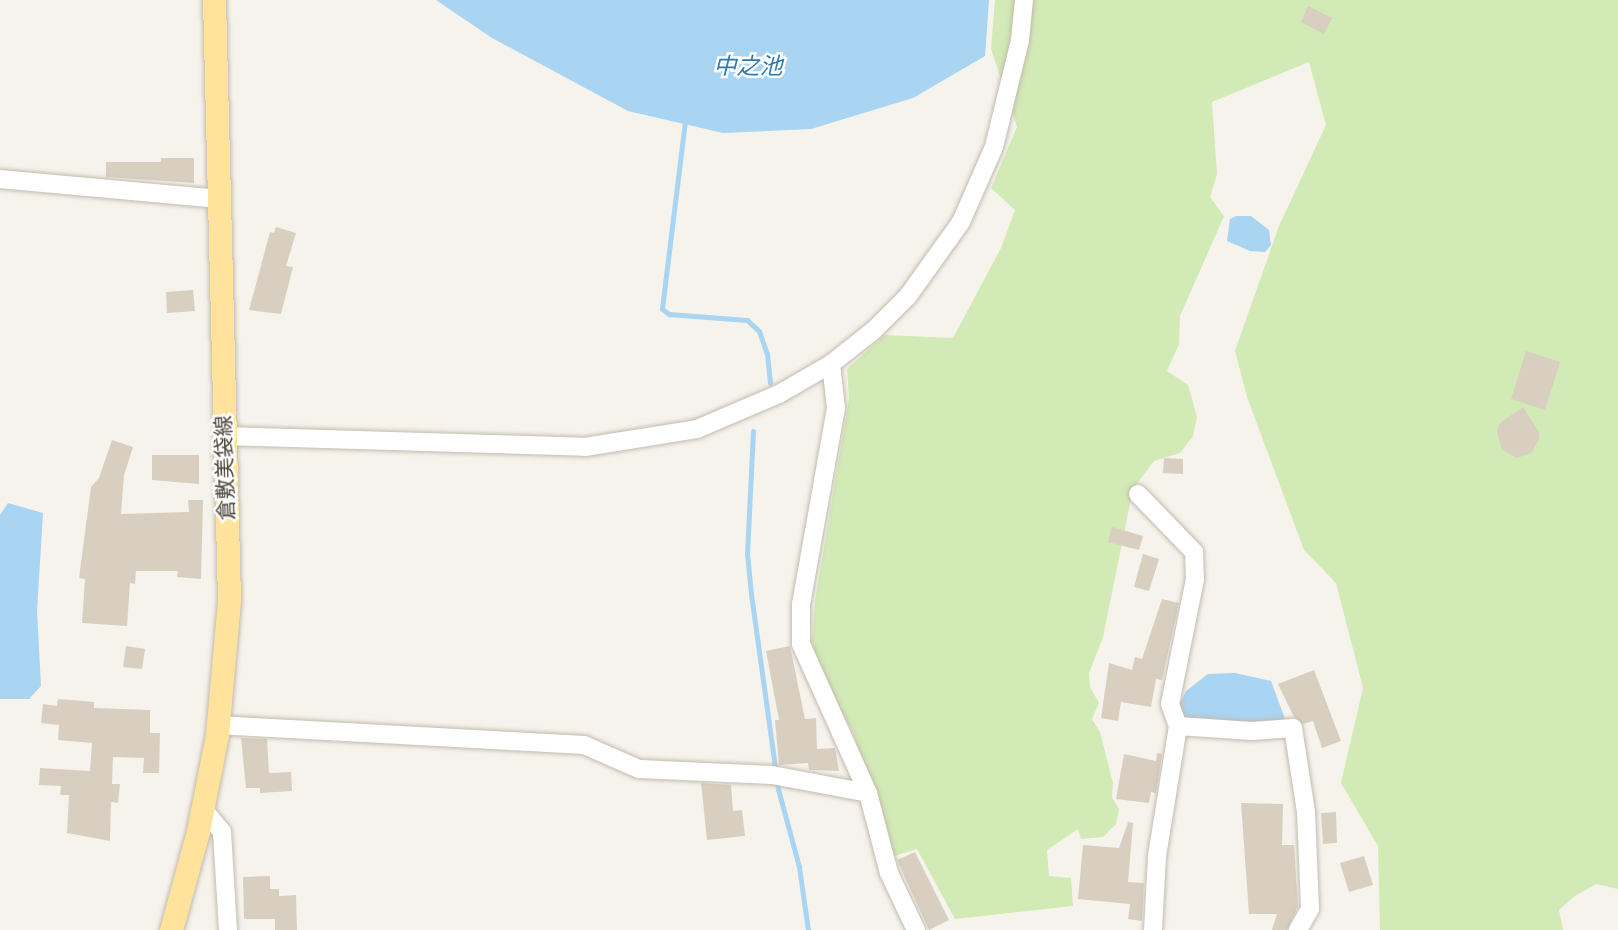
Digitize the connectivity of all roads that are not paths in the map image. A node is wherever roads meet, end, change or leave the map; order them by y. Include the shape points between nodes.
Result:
1 (214, 0) edge
2 (1024, 0) edge
3 (0, 179) edge
4 (219, 200) junction
5 (831, 364) junction
6 (223, 436) junction
7 (1138, 495) dead end
8 (216, 725) junction
9 (1178, 726) junction
10 (868, 793) junction
11 (203, 809) junction
12 (171, 930) edge
13 (228, 930) edge
14 (916, 930) edge
15 (1153, 930) edge
16 (1298, 930) edge

1 - 4 main road, 倉敷美袋線
2 - 5 street via 1020,40 994,147 961,222 908,296
3 - 4 street
4 - 6 main road, 倉敷美袋線
5 - 6 street via 741,414 645,440 584,447
5 - 10 street via 836,408 801,604 801,644
6 - 8 main road, 倉敷美袋線 via 229,600
7 - 9 street via 1194,552 1195,579 1170,704
8 - 10 street via 584,745 639,769 776,775
8 - 11 main road, 倉敷美袋線
9 - 15 street via 1157,856
9 - 16 street via 1252,731 1293,728 1306,812 1310,909
10 - 14 street via 889,873
11 - 12 main road, 倉敷美袋線
11 - 13 street via 222,832

